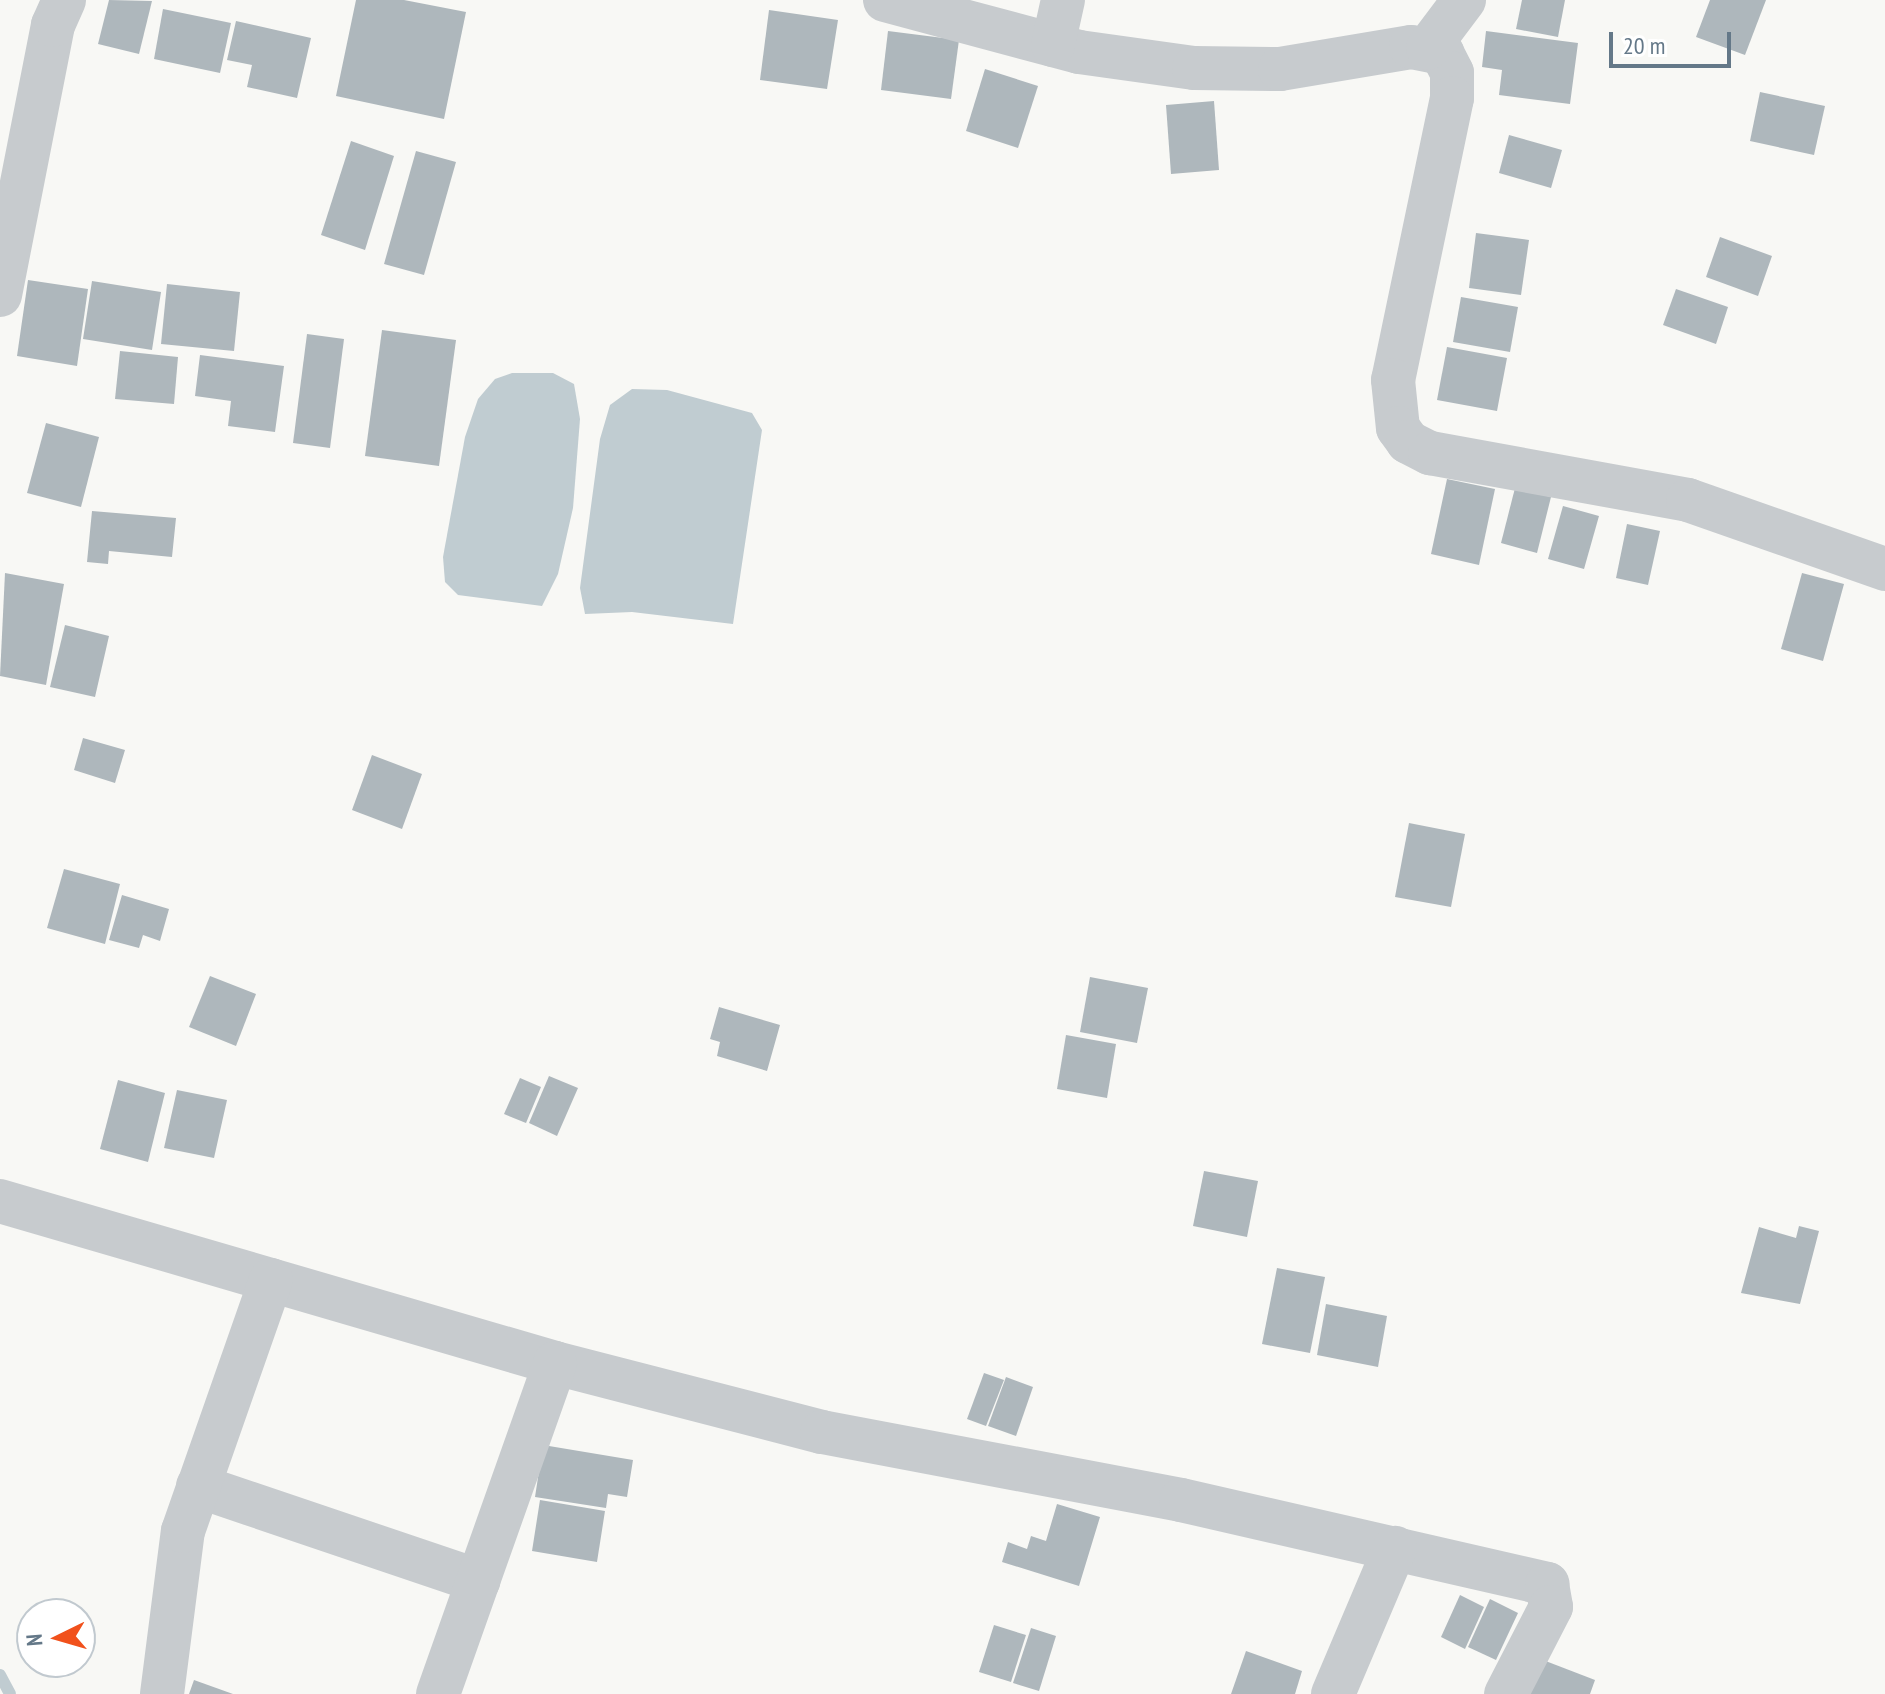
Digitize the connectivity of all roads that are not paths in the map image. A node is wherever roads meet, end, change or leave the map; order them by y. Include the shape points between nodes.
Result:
1 (64, 0) edge
2 (885, 0) edge
3 (1063, 0) edge
4 (1464, 0) edge
5 (1053, 45) junction
6 (1428, 48) junction
7 (0, 295) edge
8 (1885, 569) edge
9 (0, 1201) edge
10 (271, 1280) junction
11 (555, 1363) junction
12 (198, 1486) junction
13 (1395, 1548) junction
14 (478, 1581) junction
15 (162, 1694) edge
16 (438, 1694) edge
17 (1333, 1694) edge
18 (1506, 1694) edge

1 - 7 street via 53,25
2 - 5 street
3 - 5 street
4 - 6 street
5 - 6 street via 1194,68 1280,69
6 - 8 street via 1448,61 1452,98 1393,380 1398,428 1408,442 1430,453 1688,500
9 - 10 street
10 - 11 street
10 - 12 street
11 - 13 street via 822,1432
11 - 14 street
12 - 14 street
12 - 15 street via 183,1531
13 - 17 street
13 - 18 street via 1552,1590 1551,1607
14 - 16 street

